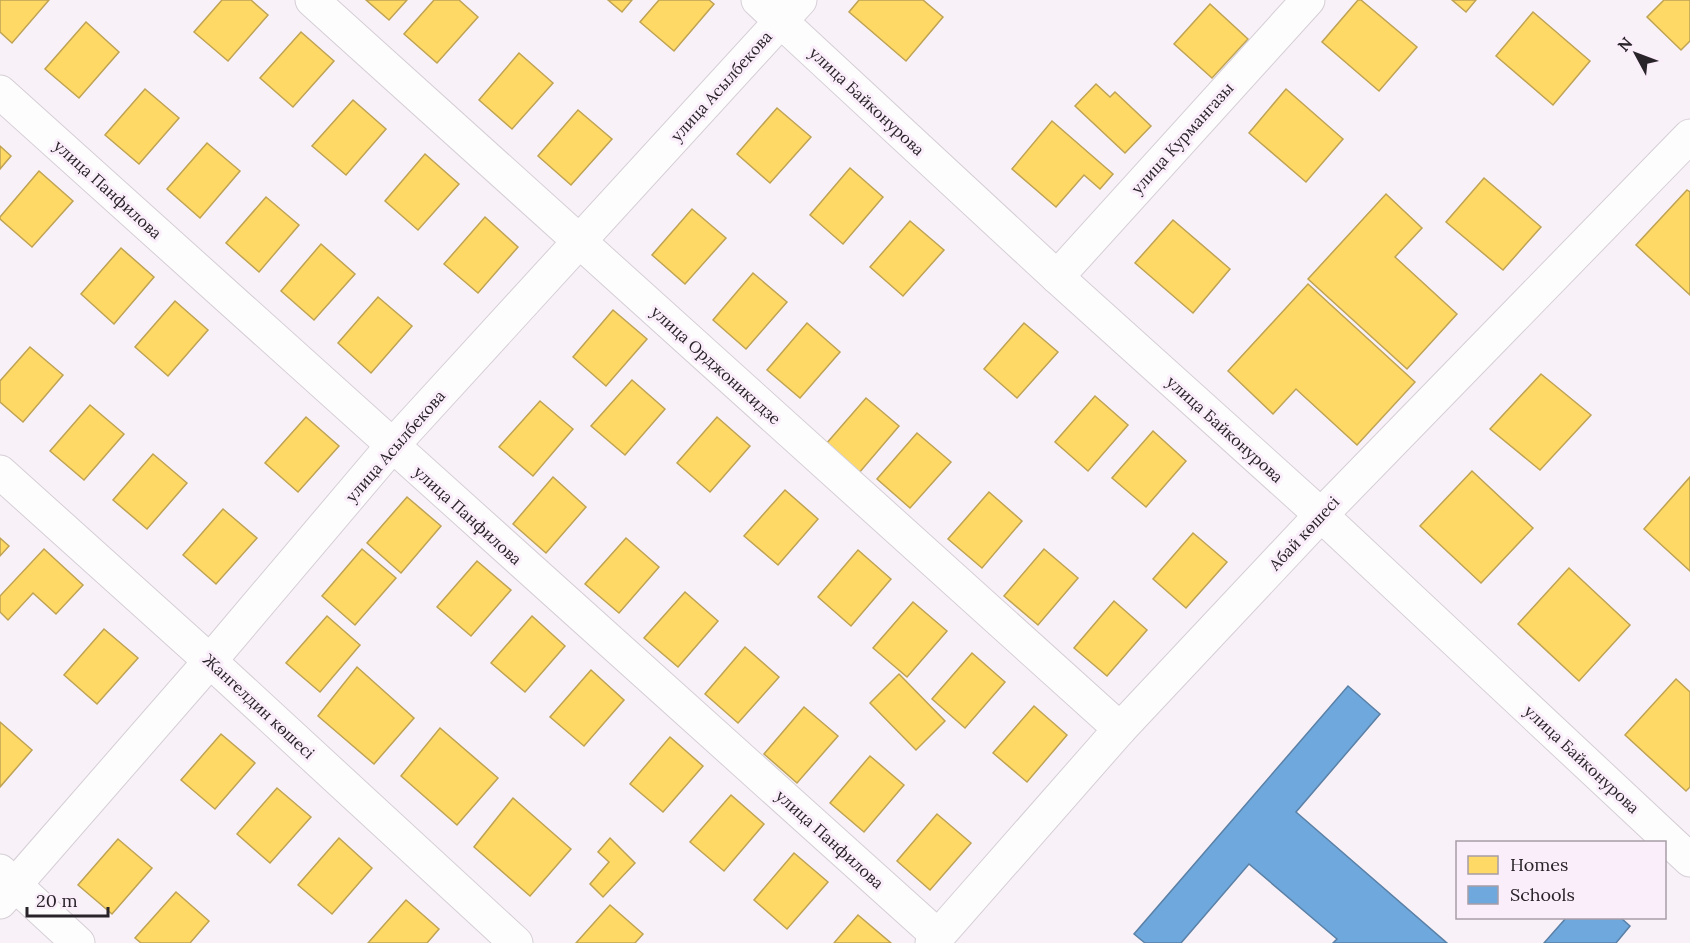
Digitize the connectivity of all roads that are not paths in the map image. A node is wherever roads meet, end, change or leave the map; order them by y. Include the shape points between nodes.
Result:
1 (312, 0) edge
2 (1308, 0) edge
3 (779, 7) edge
4 (0, 92) edge
5 (1690, 136) edge
6 (579, 242) junction
7 (1058, 277) junction
8 (392, 446) junction
9 (0, 472) edge
10 (1321, 515) junction
11 (210, 661) junction
12 (1120, 729) junction
13 (1690, 860) edge
14 (5, 886) edge
15 (935, 940) edge
16 (78, 943) edge
17 (516, 943) edge

1 - 6 street, улица Орджоникидзе
2 - 7 street, улица Курмангазы
3 - 6 street, улица Асылбекова
3 - 7 street, улица Байконурова
4 - 8 street, улица Панфилова
5 - 10 street, Абай көшесі
6 - 8 street, улица Асылбекова
6 - 12 street, улица Орджоникидзе
7 - 10 street, улица Байконурова
8 - 11 street, улица Асылбекова
8 - 15 street, улица Панфилова
9 - 11 street, Жангелдин көшесі
10 - 12 street, Абай көшесі
10 - 13 street, улица Байконурова
11 - 14 street, улица Асылбекова
11 - 17 street, Жангелдин көшесі
12 - 15 street, Абай көшесі
14 - 16 street

